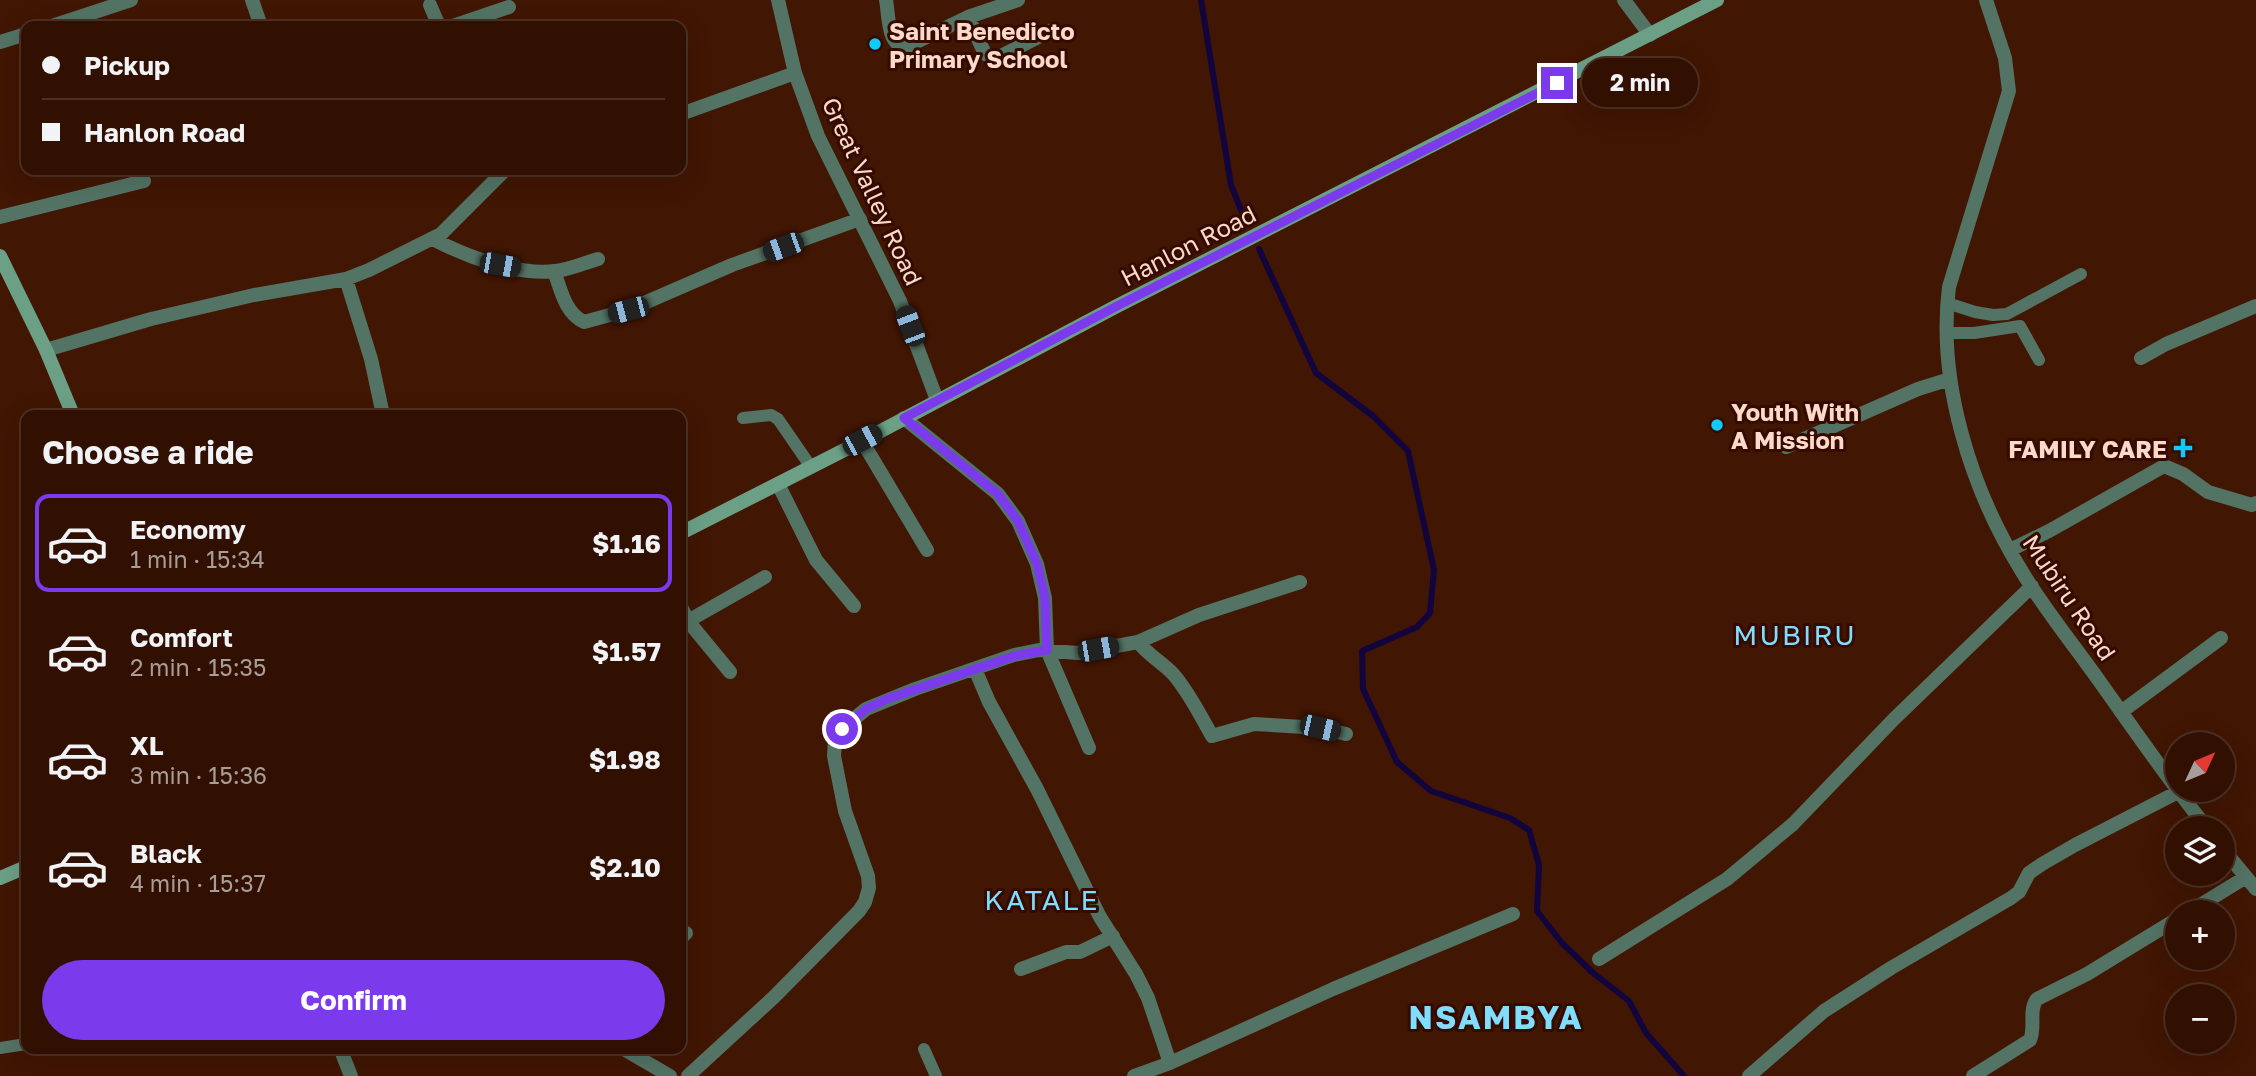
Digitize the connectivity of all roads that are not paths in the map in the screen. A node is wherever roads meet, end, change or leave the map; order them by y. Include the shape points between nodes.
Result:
1 (131, 0) edge
2 (252, 0) edge
3 (778, 0) edge
4 (886, 0) edge
5 (1018, 0) edge
6 (1624, 0) edge
7 (1717, 0) edge
8 (1986, 0) edge
9 (430, 5) dead end
10 (509, 7) dead end
11 (968, 17) junction
12 (67, 21) edge
13 (259, 21) edge
14 (437, 21) edge
15 (468, 21) edge
16 (1054, 29) dead end
17 (1650, 35) junction
18 (21, 36) edge
19 (0, 42) edge
20 (795, 74) junction
21 (686, 112) edge
22 (485, 175) edge
23 (500, 175) edge
24 (144, 181) dead end
25 (490, 185) junction
26 (0, 217) edge
27 (860, 219) junction
28 (433, 239) junction
29 (0, 258) edge
30 (597, 259) dead end
31 (554, 271) junction
32 (2081, 274) dead end
33 (346, 279) junction
34 (1947, 303) junction
35 (2256, 306) edge
36 (1947, 333) junction
37 (46, 350) junction
38 (2141, 358) dead end
39 (2039, 360) dead end
40 (1950, 379) junction
41 (937, 400) junction
42 (71, 410) edge
43 (382, 410) edge
44 (743, 418) dead end
45 (904, 418) junction
46 (862, 440) junction
47 (1786, 447) dead end
48 (811, 467) junction
49 (778, 484) junction
50 (2256, 503) edge
51 (686, 530) edge
52 (927, 550) dead end
53 (2010, 550) junction
54 (765, 577) dead end
55 (1300, 582) dead end
56 (2032, 586) junction
57 (854, 606) dead end
58 (686, 617) edge
59 (688, 621) junction
60 (2221, 638) dead end
61 (1138, 642) junction
62 (1047, 650) junction
63 (975, 669) junction
64 (730, 672) dead end
65 (2122, 712) junction
66 (1346, 734) dead end
67 (1088, 748) dead end
68 (2165, 773) edge
69 (2165, 799) edge
70 (2186, 802) edge
71 (2197, 816) edge
72 (2235, 864) edge
73 (21, 869) edge
74 (2246, 877) junction
75 (0, 878) edge
76 (2256, 889) edge
77 (2209, 900) edge
78 (1513, 914) dead end
79 (2165, 926) edge
80 (1112, 936) junction
81 (1599, 959) dead end
82 (1021, 969) dead end
83 (21, 1045) edge
84 (0, 1048) edge
85 (924, 1049) dead end
86 (342, 1054) edge
87 (632, 1054) edge
88 (1170, 1063) junction
89 (351, 1076) edge
90 (670, 1076) edge
91 (688, 1076) edge
92 (936, 1076) edge
93 (1134, 1076) edge
94 (1749, 1076) edge
95 (1973, 1076) edge

1 - 12 street
2 - 13 street
3 - 20 street, Great Valley Road
4 - 11 street via 893,42 899,47
5 - 11 street
6 - 17 street
7 - 17 main road, Hanlon Road
8 - 34 street, Mubiru Road via 2005,58 2009,91
9 - 14 street
10 - 15 street
11 - 16 street via 985,54 995,60
17 - 41 main road, Hanlon Road
18 - 19 street
20 - 21 street
20 - 27 street, Great Valley Road via 818,136
22 - 25 street
23 - 25 street
24 - 26 street
25 - 28 street
27 - 31 street via 732,265 628,310 584,322 569,310
27 - 41 street, Great Valley Road via 901,301
28 - 31 street via 475,259
28 - 33 street
29 - 37 main road
30 - 31 street
32 - 34 lane via 2007,314 1975,312
33 - 37 street via 212,304
33 - 43 street
34 - 36 street, Mubiru Road
35 - 38 street
36 - 39 lane via 1974,334 2020,326
36 - 40 street, Mubiru Road
37 - 42 main road
40 - 47 street via 1918,388
40 - 53 street, Mubiru Road via 1965,443
41 - 45 main road, Hanlon Road
44 - 48 lane via 771,415 778,419
45 - 46 main road, Hanlon Road
45 - 62 street via 998,494 1018,521 1037,564 1045,598
46 - 48 main road, Hanlon Road
46 - 52 street
48 - 49 main road, Hanlon Road
49 - 51 main road, Hanlon Road
49 - 57 street via 816,560
50 - 53 street via 2208,492 2164,466
53 - 56 street, Mubiru Road
54 - 59 street
55 - 61 street via 1199,615
56 - 65 street, Mubiru Road
56 - 81 street via 1793,824 1733,875
58 - 59 street
59 - 64 street
60 - 65 street
61 - 62 street via 1078,653
61 - 66 street via 1188,693 1212,736 1254,724
62 - 63 street
62 - 67 street
63 - 80 street
63 - 91 street via 887,699 842,729 835,740 834,756 845,811 868,876 865,902 783,988
65 - 68 street, Mubiru Road
69 - 94 street via 2042,864 2029,873 2011,898 1824,1011
70 - 71 street, Mubiru Road
72 - 74 street
73 - 75 main road
74 - 76 street
74 - 77 street
78 - 88 street
79 - 95 street via 2037,999 2030,1040
80 - 82 street via 1080,952
80 - 88 street via 1148,998
83 - 84 lane
85 - 92 lane
86 - 89 street
87 - 90 street
88 - 93 street

